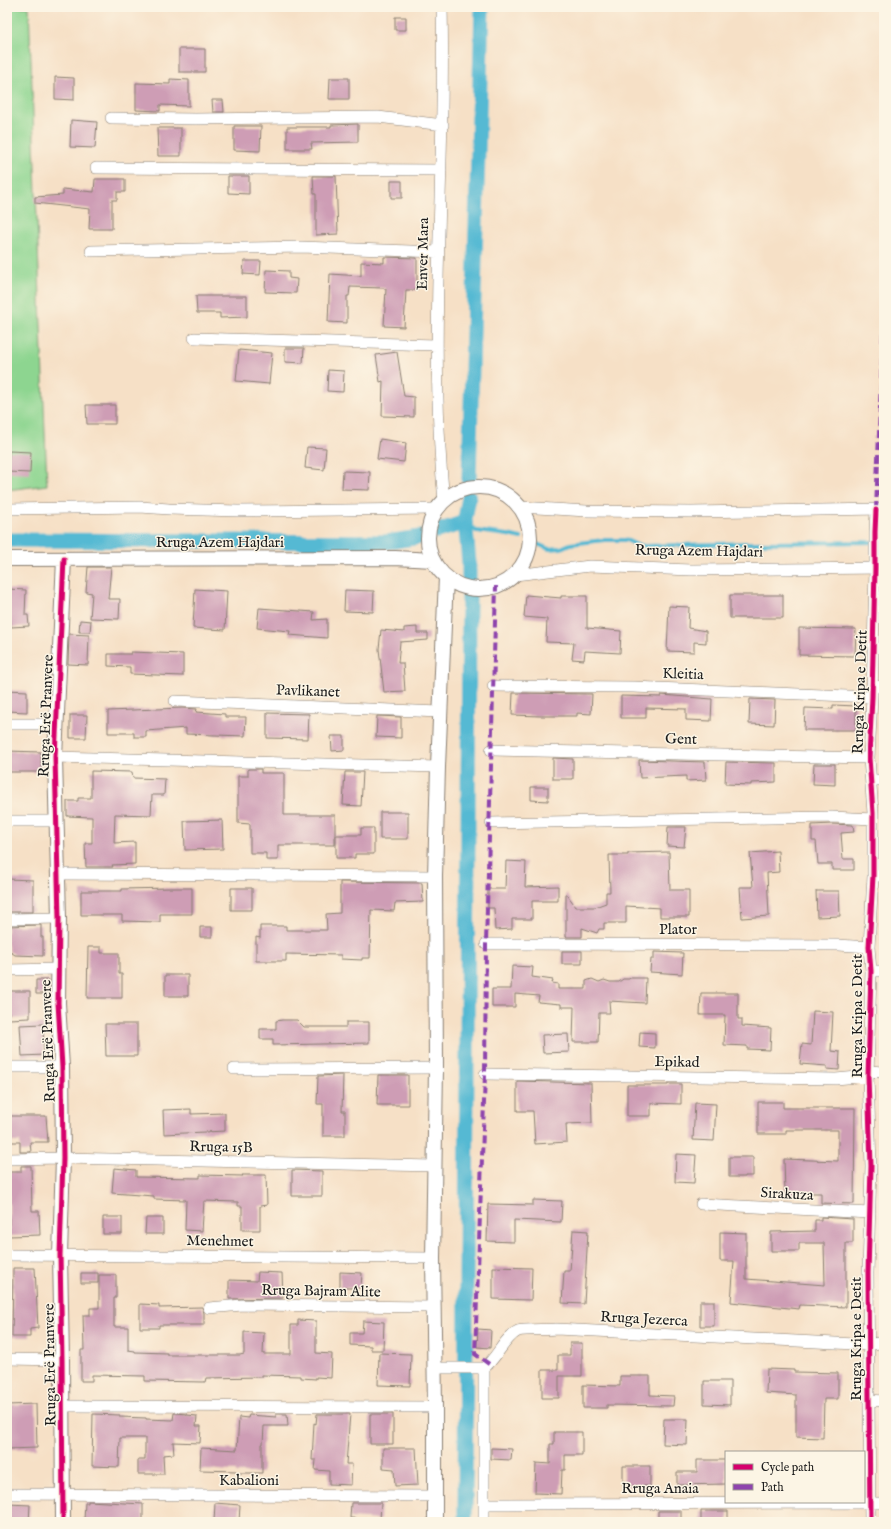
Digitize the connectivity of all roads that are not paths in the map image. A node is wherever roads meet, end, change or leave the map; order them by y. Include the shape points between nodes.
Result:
1 (442, 7) edge
2 (111, 118) dead end
3 (443, 125) junction
4 (96, 168) dead end
5 (441, 170) junction
6 (91, 251) dead end
7 (438, 252) junction
8 (194, 338) dead end
9 (436, 345) junction
10 (441, 505) junction
11 (520, 507) junction
12 (9, 509) edge
13 (880, 510) edge
14 (7, 559) edge
15 (64, 559) junction
16 (433, 560) junction
17 (880, 568) edge
18 (515, 575) junction
19 (446, 577) junction
20 (493, 686) dead end
21 (884, 687) edge
22 (872, 692) junction
23 (175, 701) dead end
24 (440, 712) junction
25 (7, 724) edge
26 (57, 724) junction
27 (491, 750) dead end
28 (55, 757) junction
29 (869, 758) junction
30 (438, 767) junction
31 (871, 780) junction
32 (884, 780) edge
33 (873, 819) junction
34 (7, 821) edge
35 (56, 821) junction
36 (491, 823) dead end
37 (58, 874) junction
38 (435, 876) junction
39 (878, 876) edge
40 (59, 918) junction
41 (7, 919) edge
42 (486, 944) dead end
43 (869, 947) junction
44 (58, 969) junction
45 (7, 970) edge
46 (872, 971) junction
47 (884, 971) edge
48 (62, 1067) junction
49 (7, 1068) edge
50 (436, 1068) junction
51 (234, 1069) dead end
52 (884, 1072) edge
53 (868, 1073) junction
54 (485, 1074) dead end
55 (63, 1158) junction
56 (7, 1159) edge
57 (434, 1166) junction
58 (701, 1204) dead end
59 (870, 1213) junction
60 (7, 1255) edge
61 (60, 1255) junction
62 (433, 1258) junction
63 (434, 1307) junction
64 (209, 1308) dead end
65 (884, 1342) edge
66 (868, 1345) junction
67 (7, 1359) edge
68 (62, 1360) junction
69 (435, 1368) junction
70 (481, 1368) junction
71 (869, 1400) junction
72 (884, 1401) edge
73 (63, 1406) junction
74 (435, 1407) junction
75 (7, 1494) edge
76 (63, 1494) junction
77 (435, 1496) junction
78 (870, 1503) junction
79 (884, 1503) edge
80 (484, 1504) junction
81 (63, 1522) edge
82 (435, 1522) edge
83 (484, 1522) edge
84 (870, 1522) edge

1 - 3 street, Enver Mara
2 - 3 street via 378,117
3 - 5 street, Enver Mara
4 - 5 street
5 - 7 street, Enver Mara
6 - 7 street via 301,247
7 - 9 street, Enver Mara
8 - 9 street
9 - 10 street, Enver Mara
10 - 11 street, Rruga Azem Hajdari via 462,490 483,487 504,493
10 - 12 street via 238,511 140,507
10 - 16 street, Rruga Azem Hajdari via 430,523 428,539
11 - 13 street via 659,512
11 - 18 street, Rruga Azem Hajdari via 529,526 530,548 522,567
13 - 17 street, Rruga Kripa e Detit via 875,532 875,550
14 - 15 street, Rruga Azem Hajdari
15 - 16 street, Rruga Azem Hajdari
15 - 26 street, Rruga Erë Pranvere
16 - 19 street, Rruga Azem Hajdari
17 - 18 street, Rruga Azem Hajdari via 691,570 590,566
17 - 22 street, Rruga Kripa e Detit
18 - 19 street, Rruga Azem Hajdari via 501,584 486,589 465,587
19 - 24 street
20 - 22 street, Kleitia
21 - 22 street, Kleitia
22 - 29 street, Rruga Kripa e Detit
23 - 24 street, Pavlikanet
24 - 30 street
25 - 26 street
26 - 28 street, Rruga Erë Pranvere
27 - 29 street, Gent
28 - 30 street
28 - 35 street, Rruga Erë Pranvere
29 - 31 street, Rruga Kripa e Detit
30 - 38 street
31 - 32 street
31 - 33 street, Rruga Kripa e Detit
33 - 36 street via 832,817
33 - 39 street, Rruga Kripa e Detit
34 - 35 street
35 - 37 street, Rruga Erë Pranvere
37 - 38 street
37 - 40 street, Rruga Erë Pranvere
38 - 50 street
39 - 43 street, Rruga Kripa e Detit
40 - 41 street
40 - 44 street, Rruga Erë Pranvere
42 - 43 street, Plator
43 - 46 street, Rruga Kripa e Detit
44 - 45 street
44 - 48 street, Rruga Erë Pranvere
46 - 47 street
46 - 53 street, Rruga Kripa e Detit
48 - 49 street
48 - 55 street, Rruga Erë Pranvere
50 - 51 street
50 - 57 street
52 - 53 street, Epikad
53 - 54 street, Epikad via 836,1079
53 - 59 street, Rruga Kripa e Detit
55 - 56 street, Rruga 15B
55 - 57 street, Rruga 15B
55 - 61 street, Rruga Erë Pranvere
57 - 62 street
58 - 59 street, Sirakuza
59 - 66 street, Rruga Kripa e Detit
60 - 61 street, Menehmet
61 - 62 street, Menehmet
61 - 68 street, Rruga Erë Pranvere
62 - 63 street
63 - 64 street, Rruga Bajram Alite via 242,1305
63 - 69 street
65 - 66 street, Rruga Jezerca
66 - 70 street, Rruga Jezerca via 556,1329 519,1331 489,1364
66 - 71 street, Rruga Kripa e Detit
67 - 68 street
68 - 73 street, Rruga Erë Pranvere
69 - 70 street
69 - 74 street
70 - 80 street
71 - 72 street
71 - 78 street, Rruga Kripa e Detit
73 - 74 street
73 - 76 street, Rruga Erë Pranvere
74 - 77 street
75 - 76 street, Kabalioni
76 - 77 street, Kabalioni
76 - 81 street, Rruga Erë Pranvere
77 - 82 street
78 - 79 street, Rruga Anaia
78 - 80 street, Rruga Anaia
78 - 84 street, Rruga Kripa e Detit
80 - 83 street

